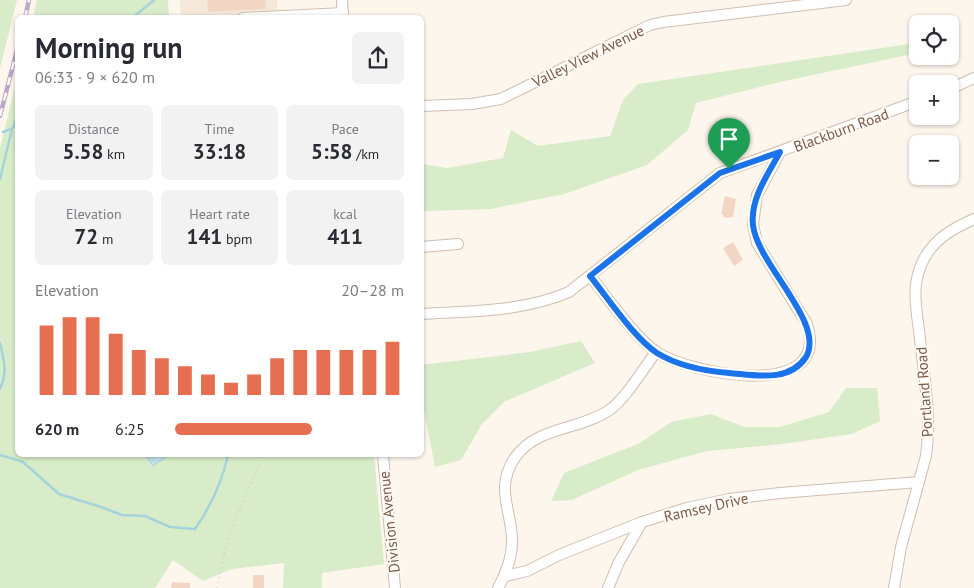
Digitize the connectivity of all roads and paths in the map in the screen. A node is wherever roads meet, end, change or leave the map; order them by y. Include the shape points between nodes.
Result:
1 (342, 0) edge
2 (846, 0) edge
3 (343, 15) edge
4 (974, 78) edge
5 (959, 85) edge
6 (909, 105) edge
7 (424, 106) edge
8 (780, 152) junction
9 (974, 219) edge
10 (458, 244) dead end
11 (424, 247) edge
12 (590, 276) junction
13 (424, 314) edge
14 (656, 352) junction
15 (264, 457) edge
16 (382, 457) edge
17 (919, 482) junction
18 (642, 522) junction
19 (505, 576) junction
20 (217, 588) edge
21 (395, 588) edge
22 (498, 588) edge
23 (608, 588) edge
24 (894, 588) edge

1 - 3 street
2 - 7 street, Valley View Avenue via 663,22 501,98 472,104
4 - 5 street
6 - 8 street, Blackburn Road
8 - 12 street, Blackburn Road via 720,173
8 - 14 street via 757,195 752,224 757,242 807,324 811,342 805,357 794,369 771,376 700,369
9 - 17 street, Portland Road via 937,241 927,253 918,274 915,299 928,431
10 - 11 street
12 - 13 street, Blackburn Road via 569,292 536,304
12 - 14 street
14 - 19 street via 618,402 607,411 590,420 543,434 514,459 505,477 504,496 512,537 511,557
15 - 20 path via 228,542
16 - 21 street, Division Avenue
17 - 18 street, Ramsey Drive via 729,499
17 - 24 street, Portland Road via 901,547
18 - 19 street, Ramsey Drive via 527,571
18 - 23 street
19 - 22 street

